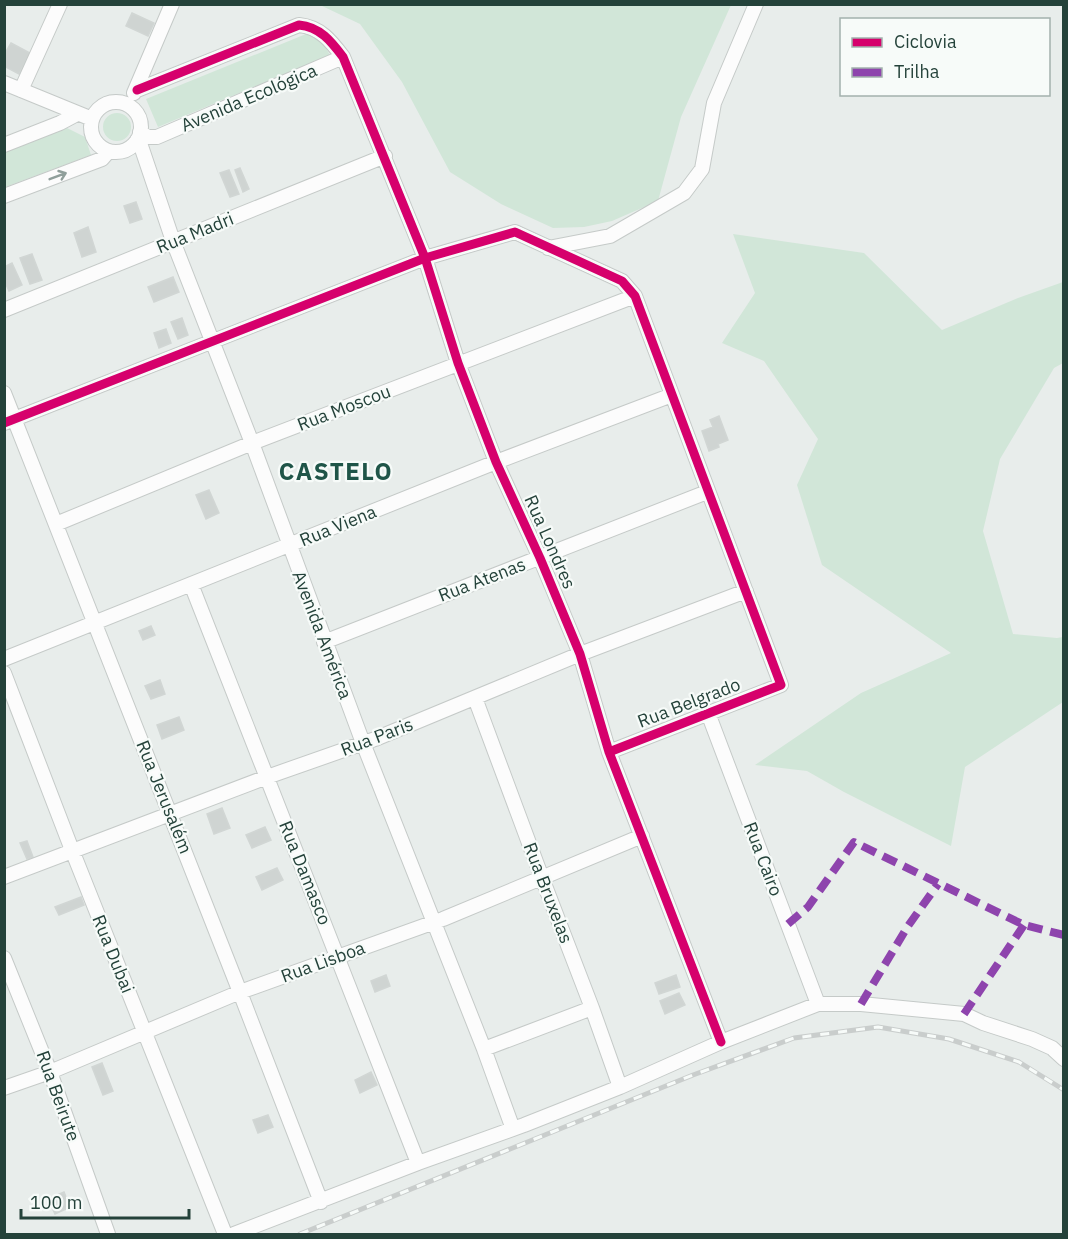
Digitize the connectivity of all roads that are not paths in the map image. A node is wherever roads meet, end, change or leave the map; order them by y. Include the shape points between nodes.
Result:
1 (60, 4) edge
2 (172, 4) edge
3 (756, 4) edge
4 (343, 57) junction
5 (4, 83) edge
6 (21, 90) junction
7 (137, 90) junction
8 (126, 104) junction
9 (77, 114) junction
10 (92, 119) junction
11 (138, 136) junction
12 (4, 145) edge
13 (109, 151) junction
14 (385, 156) junction
15 (4, 196) edge
16 (173, 241) junction
17 (548, 248) junction
18 (425, 258) junction
19 (635, 296) junction
20 (4, 310) edge
21 (212, 342) junction
22 (458, 363) junction
23 (4, 393) edge
24 (672, 395) junction
25 (9, 421) edge
26 (252, 443) junction
27 (496, 462) junction
28 (707, 492) junction
29 (56, 524) junction
30 (289, 546) junction
31 (540, 558) junction
32 (191, 584) junction
33 (746, 591) junction
34 (94, 622) junction
35 (324, 642) junction
36 (580, 654) junction
37 (4, 659) edge
38 (4, 673) edge
39 (475, 698) junction
40 (708, 713) junction
41 (363, 743) junction
42 (609, 752) junction
43 (267, 777) junction
44 (170, 813) junction
45 (642, 836) junction
46 (72, 850) junction
47 (4, 877) edge
48 (542, 879) junction
49 (433, 922) junction
50 (338, 956) junction
51 (4, 958) edge
52 (240, 992) junction
53 (818, 1004) junction
54 (592, 1008) junction
55 (144, 1031) junction
56 (721, 1042) junction
57 (484, 1049) junction
58 (1064, 1059) edge
59 (50, 1072) junction
60 (620, 1087) junction
61 (4, 1088) edge
62 (513, 1129) junction
63 (418, 1162) junction
64 (321, 1202) junction
65 (108, 1234) edge
66 (225, 1234) edge
67 (234, 1234) edge

1 - 6 street
2 - 7 street
3 - 17 street via 714,103 702,169 684,193 610,236
4 - 7 street, Avenida Ecológica via 324,35 299,25
4 - 11 street, Avenida Ecológica via 157,137
4 - 14 street, Rua Londres
5 - 6 street
6 - 9 street
7 - 8 street
8 - 10 street via 102,106
8 - 11 street via 138,116
9 - 10 street
9 - 12 street
10 - 13 street via 90,127 96,142
11 - 13 street via 125,150
11 - 16 street, Avenida América
15 -> 13 street via 102,159
14 - 16 street, Rua Madri
14 - 18 street, Rua Londres
16 - 20 street, Rua Madri
16 - 21 street, Avenida América
17 - 18 street via 515,232
17 - 19 street via 622,281
18 - 21 street
18 - 22 street, Rua Londres
19 - 22 street, Rua Moscou
19 - 24 street
21 - 25 street
21 - 26 street, Avenida América
22 - 26 street, Rua Moscou
22 - 27 street, Rua Londres
23 - 25 street, Rua Jerusalém
24 - 27 street, Rua Viena
24 - 28 street
25 - 29 street, Rua Jerusalém
26 - 29 street, Rua Moscou
26 - 30 street, Avenida América
27 - 30 street, Rua Viena
27 - 31 street, Rua Londres
28 - 31 street, Rua Atenas
28 - 33 street
29 - 34 street, Rua Jerusalém
30 - 32 street, Rua Viena
30 - 35 street, Avenida América
31 - 35 street, Rua Atenas
31 - 36 street, Rua Londres
32 - 34 street, Rua Viena
32 - 43 street, Rua Damasco
33 - 36 street, Rua Paris
33 - 40 street, Rua Belgrado via 781,685
34 - 37 street, Rua Viena
34 - 44 street, Rua Jerusalém
35 - 41 street, Avenida América
36 - 39 street, Rua Paris
36 - 42 street, Rua Londres
38 - 46 street, Rua Dubai
39 - 41 street, Rua Paris
39 - 48 street, Rua Bruxelas
40 - 42 street, Rua Belgrado
40 - 53 street, Rua Cairo
41 - 43 street, Rua Paris
41 - 49 street, Avenida América
42 - 45 street, Rua Londres
43 - 44 street, Rua Paris
43 - 50 street, Rua Damasco
44 - 46 street, Rua Paris
44 - 52 street, Rua Jerusalém
45 - 48 street, Rua Lisboa
45 - 56 street, Rua Londres
46 - 47 street, Rua Paris
46 - 55 street, Rua Dubai
48 - 49 street, Rua Lisboa
48 - 54 street, Rua Bruxelas
49 - 50 street, Rua Lisboa
49 - 57 street, Avenida América
50 - 52 street, Rua Lisboa
50 - 63 street, Rua Damasco
51 - 59 street, Rua Beirute
52 - 55 street, Rua Lisboa
52 - 64 street, Rua Jerusalém
53 - 56 street
53 - 58 street via 964,1014 1032,1039
54 - 57 street
54 - 60 street, Rua Bruxelas
55 - 59 street, Rua Lisboa
55 - 66 street, Rua Dubai
56 - 60 street
57 - 62 street, Avenida América
59 - 61 street, Rua Lisboa
59 - 65 street, Rua Beirute
60 - 62 street
62 - 63 street
63 - 64 street
64 - 67 street

